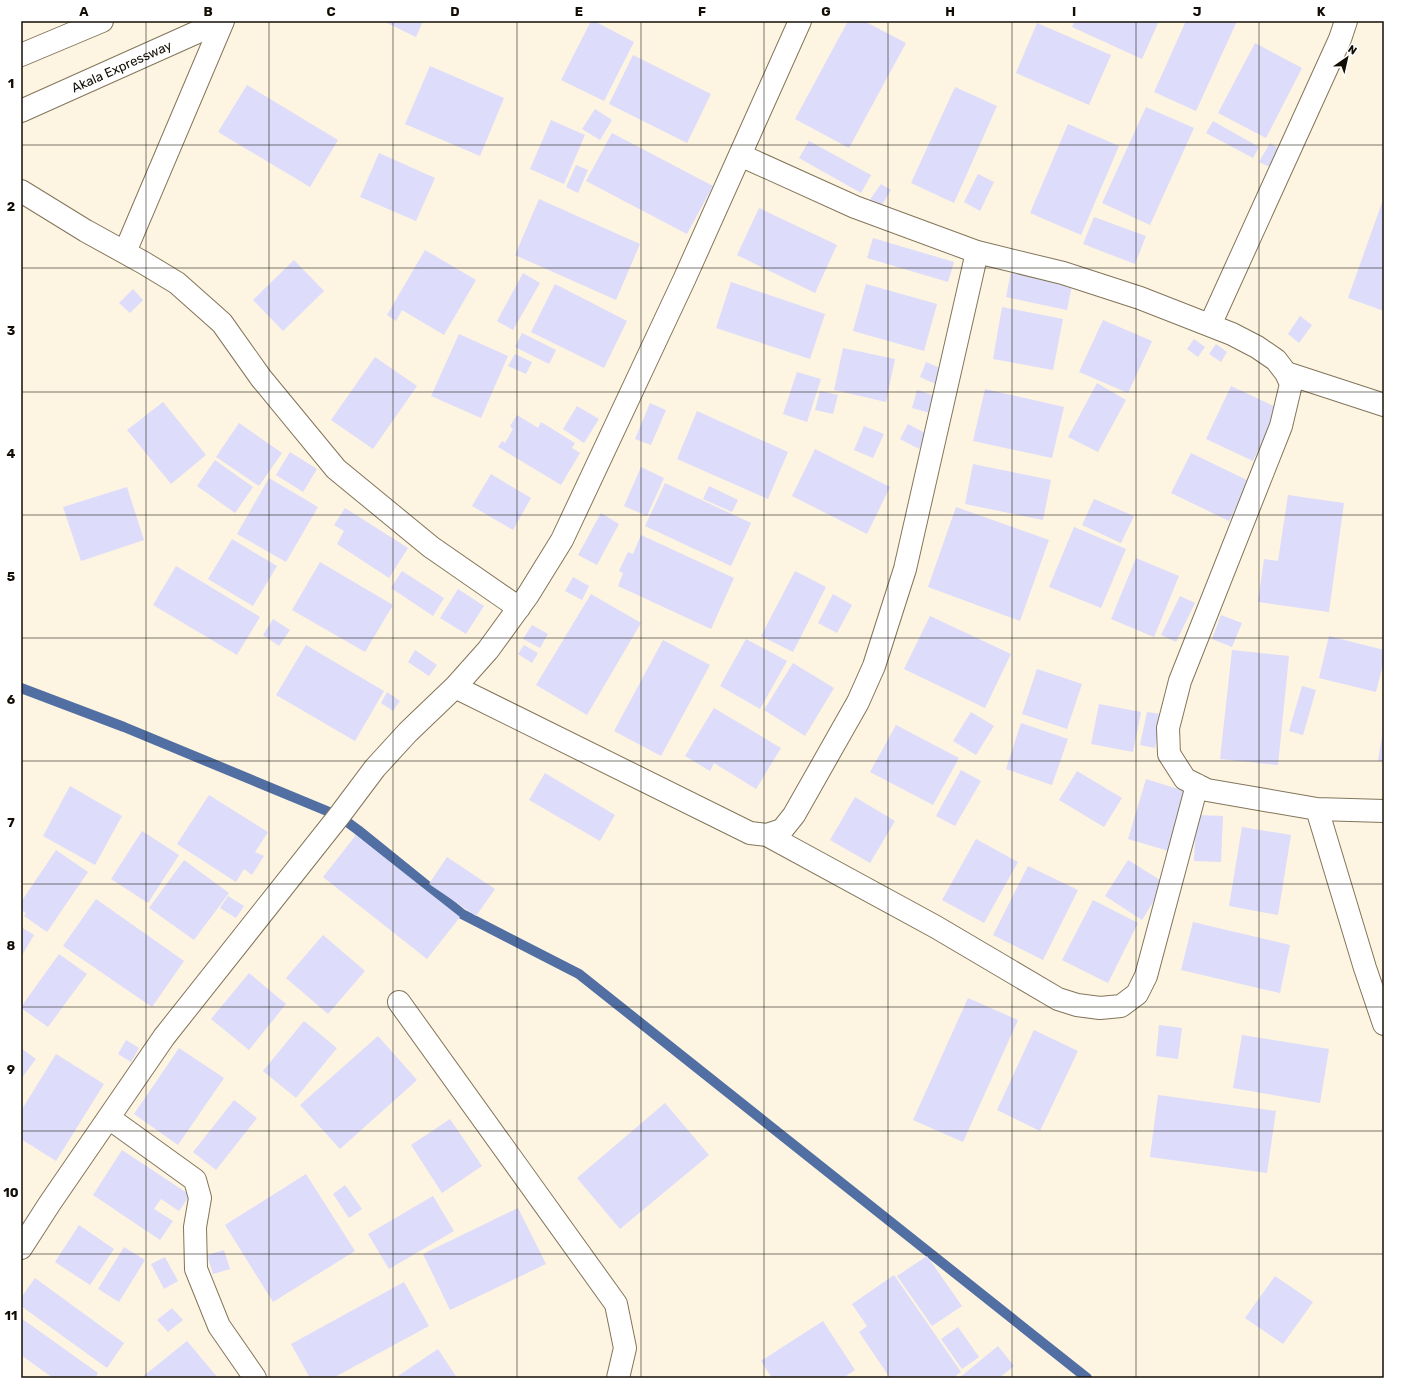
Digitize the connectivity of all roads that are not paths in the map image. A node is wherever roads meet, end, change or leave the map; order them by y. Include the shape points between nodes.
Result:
1 (102, 21) edge
2 (222, 21) edge
3 (800, 21) edge
4 (1346, 21) edge
5 (21, 54) edge
6 (21, 111) edge
7 (740, 155) junction
8 (21, 190) edge
9 (125, 252) junction
10 (977, 252) junction
11 (1210, 325) junction
12 (1286, 373) junction
13 (1384, 405) edge
14 (519, 608) junction
15 (455, 687) junction
16 (1197, 785) junction
17 (1317, 809) junction
18 (1384, 811) edge
19 (767, 834) junction
20 (399, 1002) dead end
21 (1384, 1024) edge
22 (109, 1118) junction
23 (21, 1248) edge
24 (255, 1378) edge
25 (618, 1378) edge

1 - 5 street
2 - 6 street, Akala Expressway
2 - 9 street
3 - 7 street
4 - 11 street
7 - 10 street via 856,207
7 - 14 street via 562,540
8 - 9 street
9 - 14 street via 177,283 222,322 261,378 336,469 431,547
10 - 11 street via 1064,273
10 - 19 street via 905,570 874,666 858,702 794,815 782,830
11 - 12 street via 1257,347 1276,360
12 - 13 street
12 - 16 street via 1291,384 1281,426 1180,681 1168,728 1169,754 1185,779
14 - 15 street via 488,650
15 - 19 street via 750,832
15 - 22 street via 375,768 164,1037
16 - 17 street via 1207,790
16 - 19 street via 1146,976 1137,994 1120,1006 1100,1008 1058,999 936,927
17 - 18 street
17 - 21 street
20 - 25 street via 616,1304 625,1348
22 - 23 street
22 - 24 street via 195,1180 200,1198 195,1227 196,1269 218,1326

